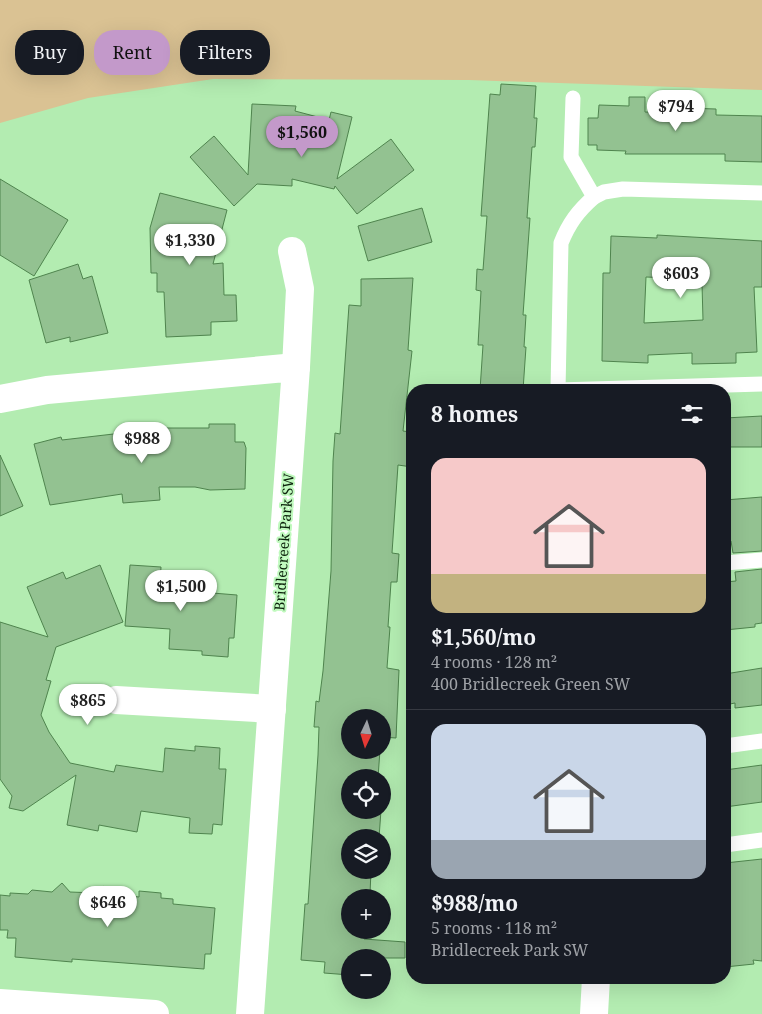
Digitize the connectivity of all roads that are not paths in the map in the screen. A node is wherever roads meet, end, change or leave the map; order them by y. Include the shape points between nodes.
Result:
1 (573, 98) dead end
2 (762, 194) edge
3 (594, 197) junction
4 (292, 250) dead end
5 (296, 367) junction
6 (558, 384) edge
7 (762, 384) edge
8 (731, 385) edge
9 (0, 399) edge
10 (762, 560) edge
11 (731, 563) edge
12 (116, 700) dead end
13 (272, 709) junction
14 (762, 741) edge
15 (731, 745) edge
16 (762, 840) edge
17 (731, 844) edge
18 (596, 984) edge
19 (0, 1003) edge
20 (155, 1014) edge
21 (250, 1014) edge
22 (594, 1014) edge

1 - 3 lane via 571,157
2 - 3 lane via 624,189
3 - 6 lane via 569,224 561,242
4 - 5 street, Bridlecreek Park SW via 300,289
5 - 9 street via 47,390
5 - 13 street, Bridlecreek Park SW
7 - 8 lane
10 - 11 lane
12 - 13 street
13 - 21 street, Bridlecreek Park SW
14 - 15 lane
16 - 17 lane
18 - 22 street
19 - 20 street

